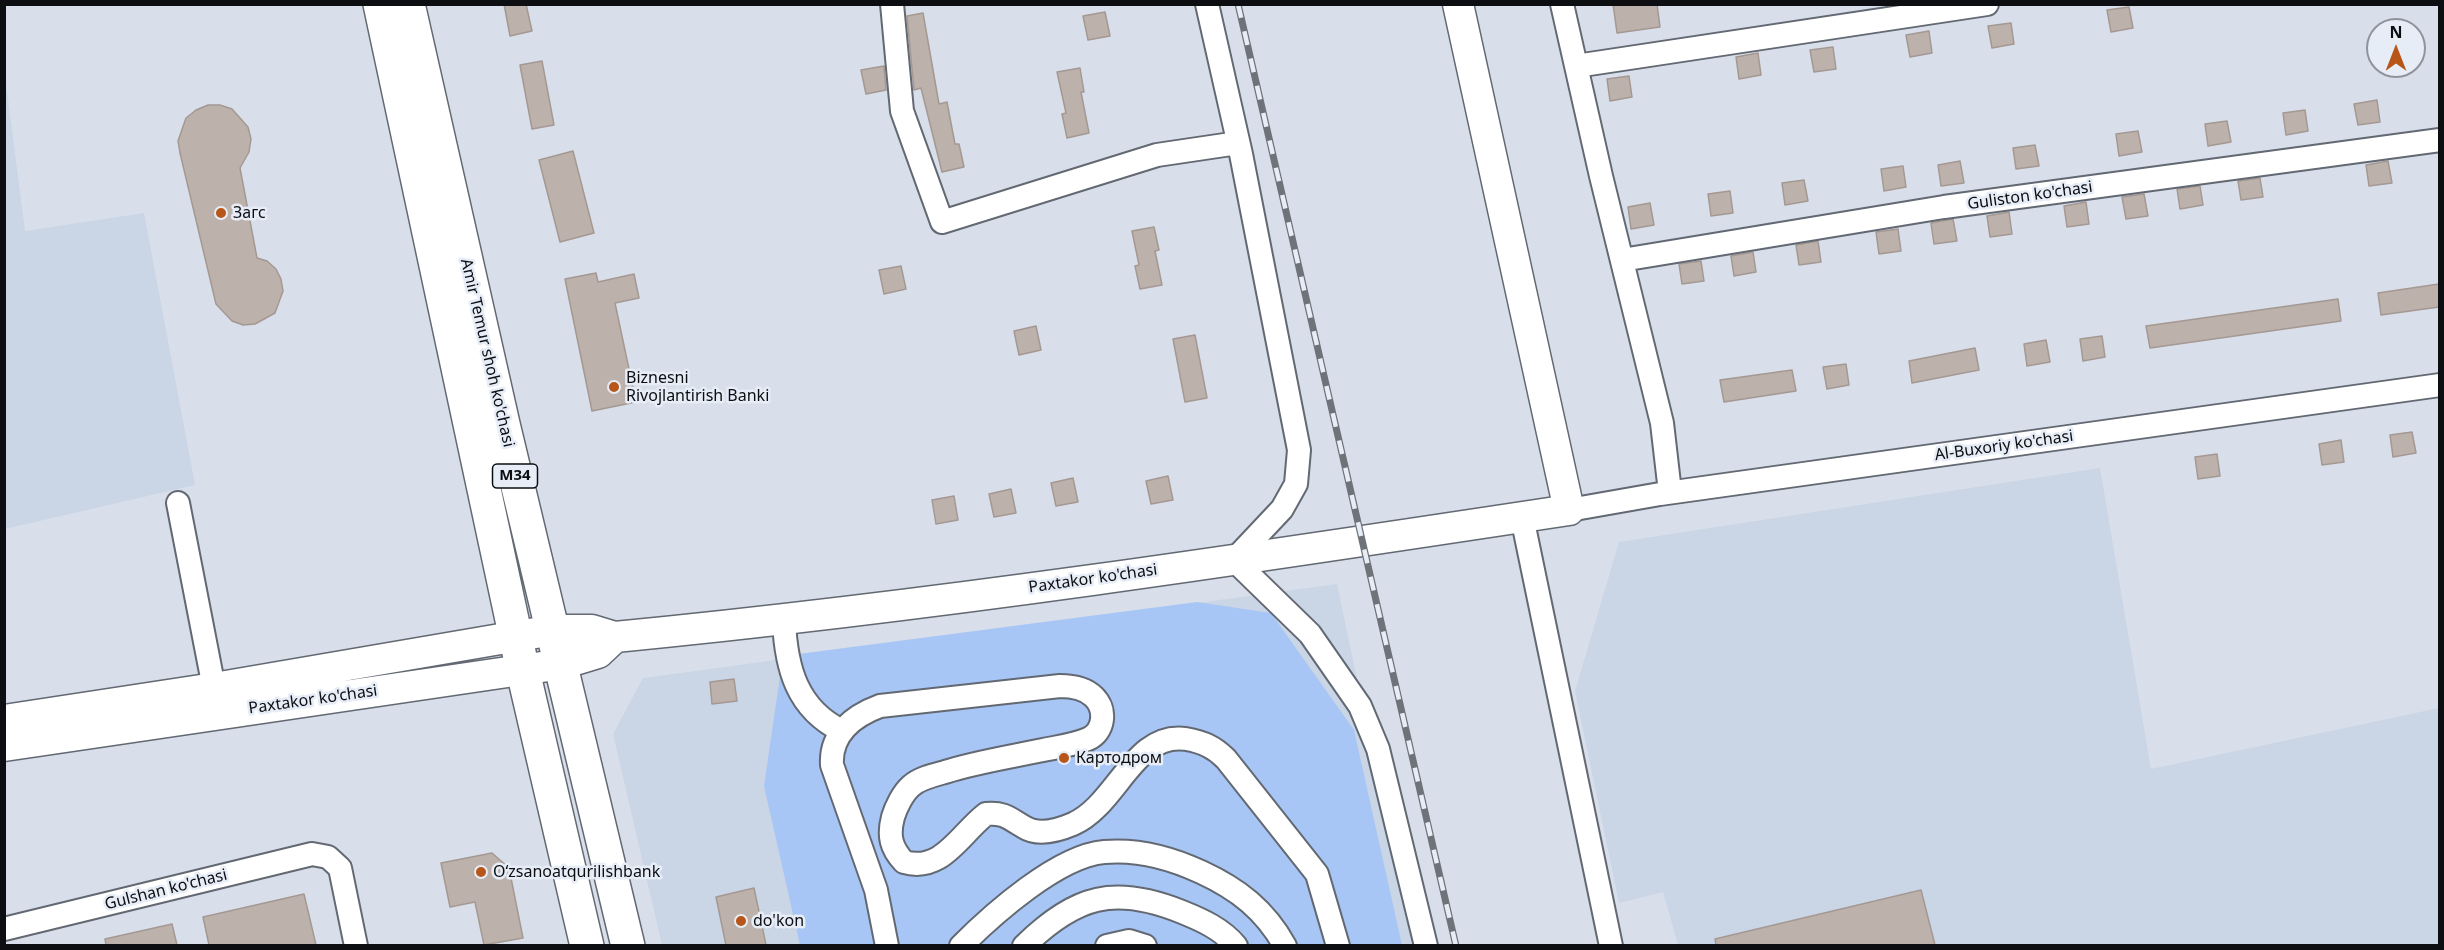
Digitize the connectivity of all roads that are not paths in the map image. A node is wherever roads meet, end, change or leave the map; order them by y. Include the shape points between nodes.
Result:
1 (380, 4) edge
2 (408, 4) edge
3 (892, 4) edge
4 (1207, 4) edge
5 (1458, 4) edge
6 (1562, 4) edge
7 (1987, 4) edge
8 (1576, 66) junction
9 (2439, 140) edge
10 (1238, 143) junction
11 (1622, 260) junction
12 (2439, 385) edge
13 (1670, 492) junction
14 (178, 503) dead end
15 (1569, 510) junction
16 (1522, 517) junction
17 (1234, 560) junction
18 (784, 621) junction
19 (553, 630) junction
20 (516, 636) junction
21 (615, 638) junction
22 (562, 664) junction
23 (523, 671) junction
24 (214, 688) junction
25 (4, 720) edge
26 (842, 731) junction
27 (4, 746) edge
28 (4, 929) edge
29 (356, 945) edge
30 (587, 945) edge
31 (628, 945) edge
32 (887, 945) edge
33 (961, 945) edge
34 (1024, 945) edge
35 (1107, 945) edge
36 (1145, 945) edge
37 (1236, 945) edge
38 (1285, 945) edge
39 (1338, 945) edge
40 (1426, 945) edge
41 (1611, 945) edge

1 - 20 highway, Amir Temur shoh ko'chasi / M34
2 - 19 highway, Amir Temur shoh ko'chasi / M34
3 - 10 street via 902,111 942,222 1157,155
4 - 10 street
5 - 15 main road
6 - 8 street
7 - 8 street
8 - 11 street
9 - 11 street, Guliston ko'chasi via 1944,207
10 - 17 street via 1299,450 1296,484 1282,508
11 - 13 street via 1662,423
12 - 13 street, Al-Buxoriy ko'chasi
13 - 15 street, Al-Buxoriy ko'chasi
14 - 24 street
15 - 16 main road, Paxtakor ko'chasi
16 - 17 main road, Paxtakor ko'chasi
16 - 41 street
17 - 18 main road, Paxtakor ko'chasi
17 - 40 street via 1310,634 1360,706 1378,749
18 - 21 main road, Paxtakor ko'chasi
18 - 26 street via 787,657 796,687 810,709
19 - 20 main road, Paxtakor ko'chasi
19 - 21 main road, Paxtakor ko'chasi via 591,630
19 - 22 highway, Amir Temur shoh ko'chasi / M34
20 - 23 highway, Amir Temur shoh ko'chasi / M34
20 - 24 main road, Paxtakor ko'chasi
21 - 22 main road, Paxtakor ko'chasi via 598,653
22 - 23 main road, Paxtakor ko'chasi
22 - 31 highway, Amir Temur shoh ko'chasi / M34
23 - 27 main road, Paxtakor ko'chasi
23 - 30 highway, Amir Temur shoh ko'chasi / M34
24 - 25 main road, Paxtakor ko'chasi
26 - 32 street via 831,754 832,765 882,911
26 - 39 street via 862,712 880,706 1075,687 1095,698 1101,709 1101,728 1095,735 1075,744 957,768 911,786 894,812 890,827 891,843 904,862 915,865 938,860 986,814 1005,815 1038,831 1073,824 1100,806 1156,742 1168,738 1198,741 1226,759 1311,864 1324,892
28 - 29 street, Gulshan ko'chasi via 312,854 328,856 340,868
33 - 38 street via 994,914 1047,876 1102,852 1146,854 1169,860 1233,888 1253,903
34 - 37 street via 1046,926 1083,905 1101,898 1133,896 1194,917
35 - 36 street via 1129,941

